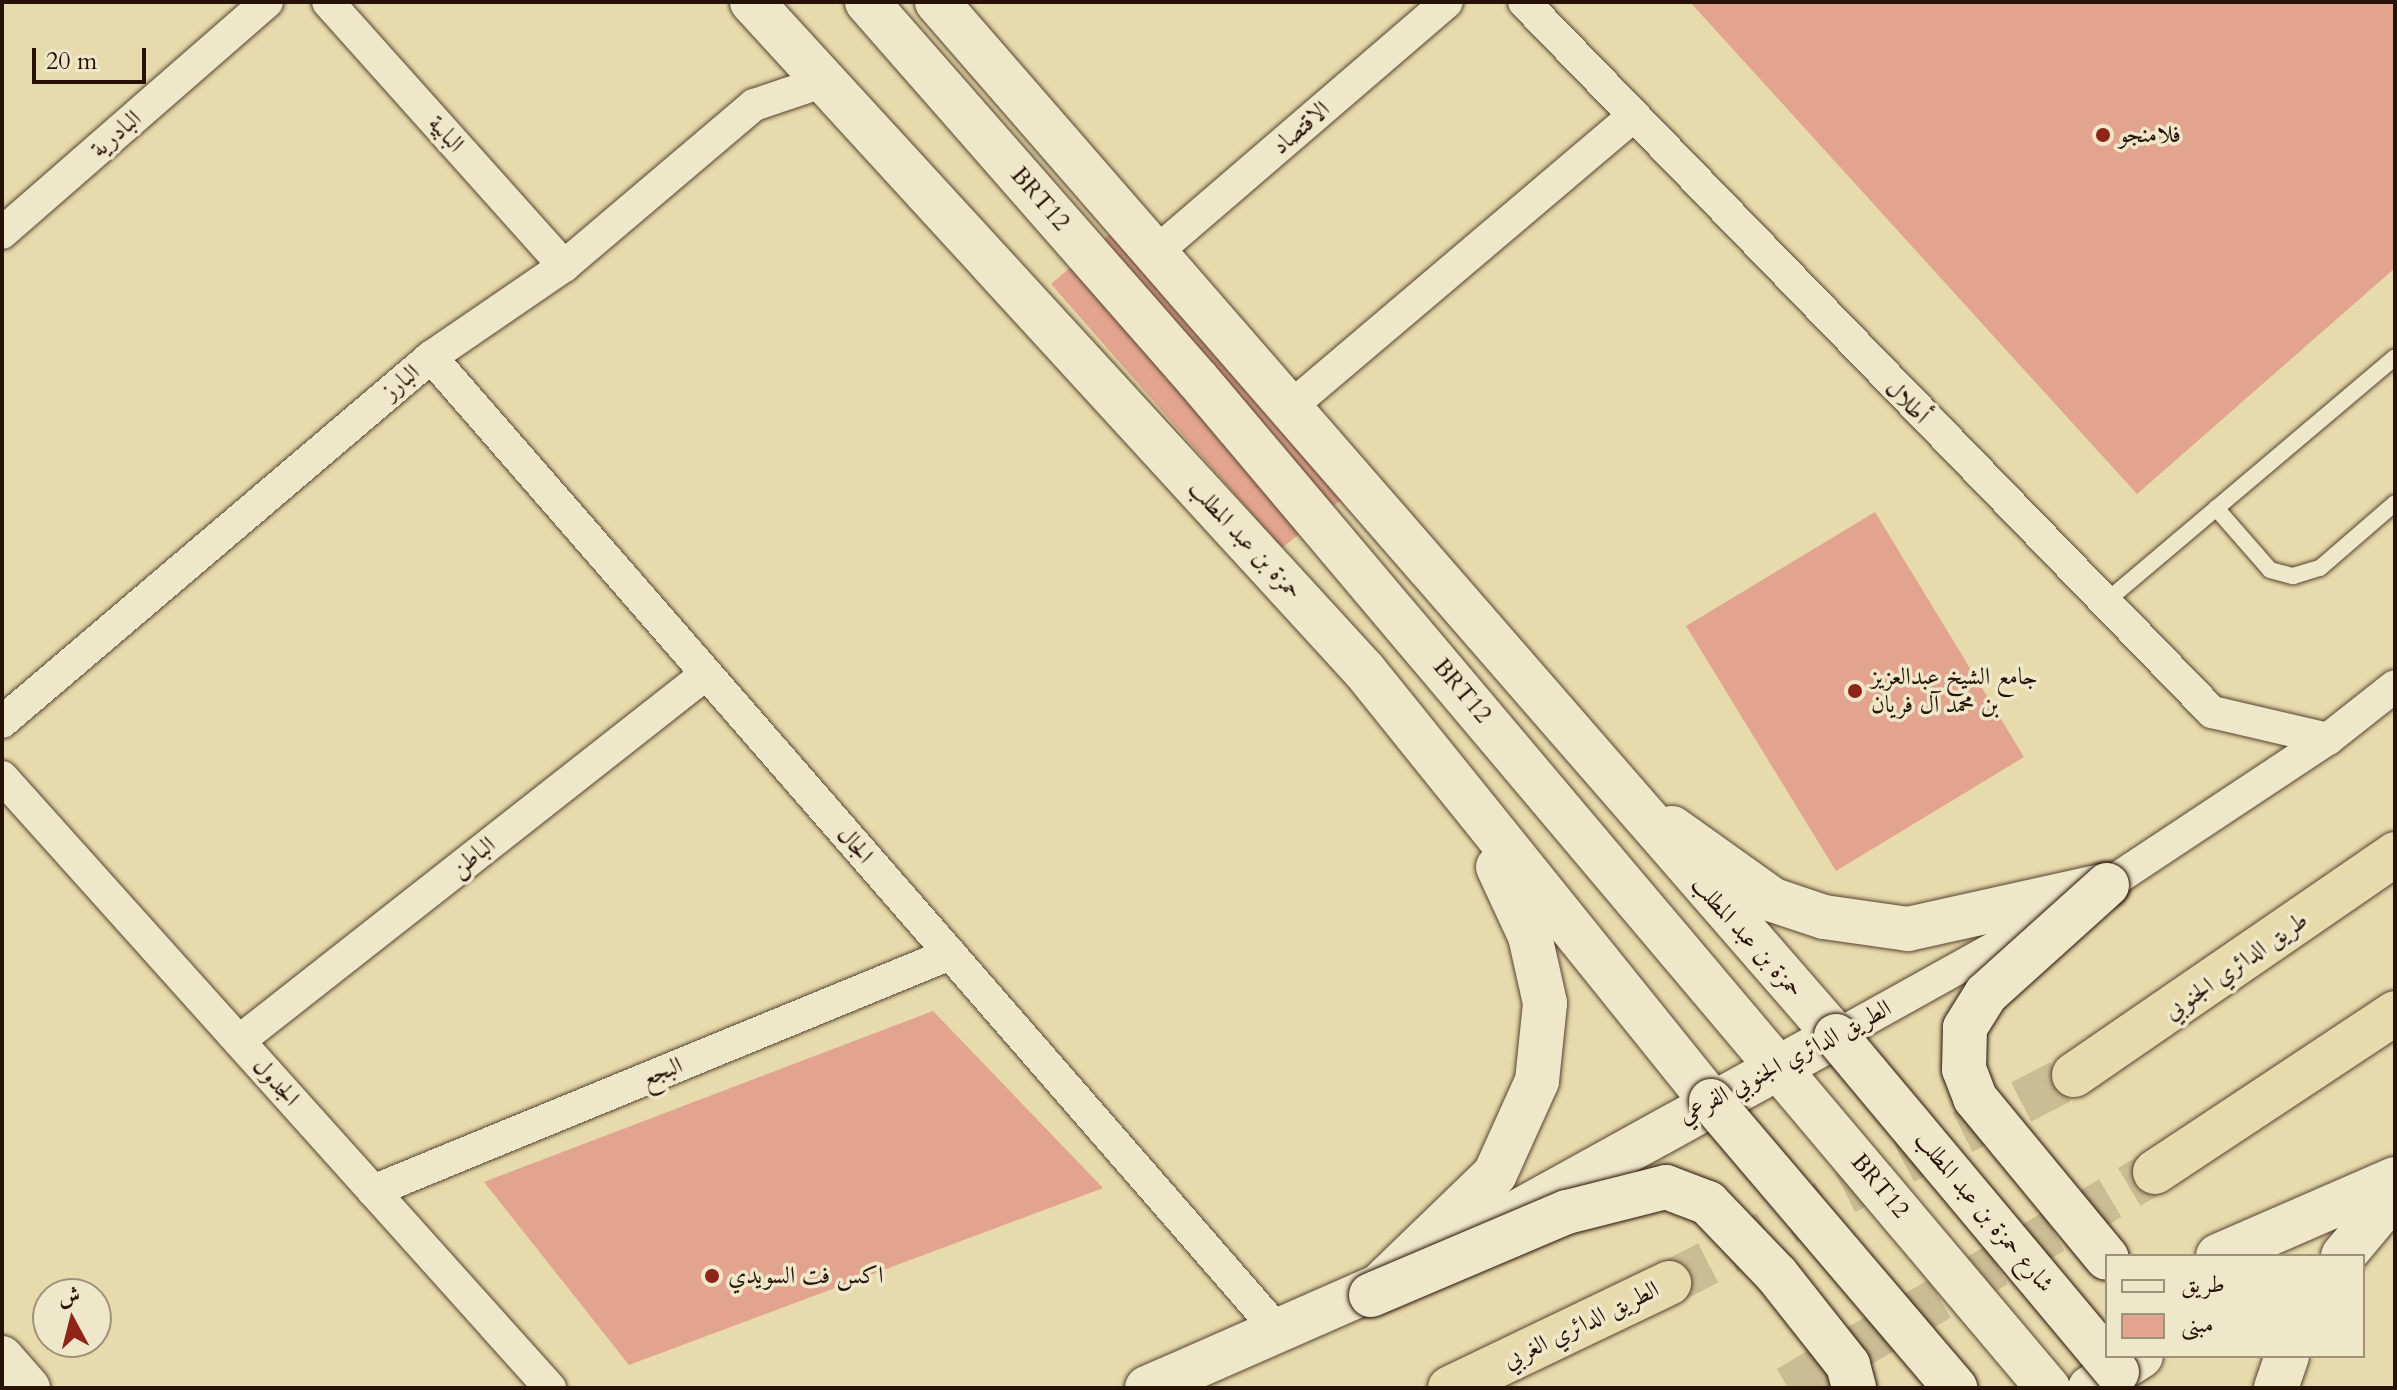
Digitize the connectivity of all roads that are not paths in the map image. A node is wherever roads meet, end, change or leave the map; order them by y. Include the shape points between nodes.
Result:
1 (267, 2) edge
2 (328, 2) edge
3 (752, 2) edge
4 (867, 2) edge
5 (937, 2) edge
6 (1447, 2) edge
7 (1524, 2) edge
8 (825, 81) junction
9 (1633, 116) junction
10 (2, 233) edge
11 (1154, 254) junction
12 (564, 266) junction
13 (431, 357) junction
14 (2395, 357) edge
15 (1289, 408) junction
16 (2395, 503) edge
17 (2216, 508) junction
18 (2102, 604) junction
19 (706, 674) junction
20 (2395, 686) edge
21 (2, 722) edge
22 (2328, 739) junction
23 (2, 777) edge
24 (1607, 781) junction
25 (1470, 807) junction
26 (2395, 854) edge
27 (2107, 885) junction
28 (950, 954) junction
29 (2395, 1013) edge
30 (1836, 1036) junction
31 (239, 1041) junction
32 (1780, 1066) junction
33 (2074, 1075) tunnel mouth
34 (1711, 1101) junction
35 (2155, 1172) tunnel mouth
36 (2395, 1181) edge
37 (373, 1191) junction
38 (2395, 1194) edge
39 (2223, 1254) edge
40 (2291, 1254) edge
41 (2345, 1254) edge
42 (2105, 1256) edge
43 (1669, 1283) tunnel mouth
44 (1371, 1295) junction
45 (1280, 1333) junction
46 (2, 1357) edge
47 (2286, 1358) edge
48 (2120, 1376) edge
49 (29, 1388) edge
50 (550, 1388) edge
51 (1147, 1388) edge
52 (1450, 1388) edge
53 (1854, 1388) edge
54 (1955, 1388) edge
55 (2048, 1388) edge
56 (2276, 1388) edge

1 - 10 street, البادرية
2 - 12 street, البابية
3 - 8 main road, حمزة بن عبد المطلب
4 - 32 main road, BRT12
5 - 11 main road, حمزة بن عبد المطلب
6 - 11 street, الاقتصاد
7 - 9 street, أطلال
8 - 12 street, البارز via 754,105
8 - 25 main road, حمزة بن عبد المطلب via 1364,670
9 - 15 street
9 - 18 street, أطلال
11 - 15 main road, حمزة بن عبد المطلب
12 - 13 street, البارز
13 - 19 street, الجال
13 - 21 street, البارز
14 - 17 lane
15 - 24 main road, حمزة بن عبد المطلب
16 - 17 lane via 2320,568 2293,576 2270,570
17 - 18 lane
18 - 22 street, أطلال via 2212,712
19 - 28 street, الجال
19 - 31 street, الباطن
20 - 22 street, الطريق الدائري الجنوبي الفرعي
22 - 27 street, الطريق الدائري الجنوبي الفرعي
23 - 31 street, الجدول
24 - 27 main road via 1773,900 1824,917 1908,929
24 - 30 main road, حمزة بن عبد المطلب
25 - 34 main road, حمزة بن عبد المطلب
25 - 44 main road via 1530,936 1545,1003 1537,1081 1495,1174
26 - 33 highway, طريق الدائري الجنوبي
27 - 30 street, الطريق الدائري الجنوبي الفرعي
27 - 42 main road, bridge via 1986,994 1965,1028 1964,1069 1975,1098
28 - 37 street, البجع
28 - 45 street, الجال
29 - 35 highway
30 - 32 main road, الطريق الدائري الجنوبي الفرعي
30 - 48 main road, شارع حمزة بن عبد المطلب, bridge
31 - 37 street, الجدول
32 - 34 main road, الطريق الدائري الجنوبي الفرعي
32 - 55 main road, BRT12
34 - 44 main road, الطريق الدائري الجنوبي الفرعي
34 - 54 main road, bridge
36 - 39 main road
36 - 40 main road
37 - 50 street, الجدول
38 - 41 main road
43 - 52 highway, الطريق الدائري الغربي
44 - 45 main road, الطريق الدائري الجنوبي الفرعي
44 - 53 main road, bridge via 1567,1212 1666,1187 1708,1203 1777,1275 1848,1365
45 - 51 main road, الطريق الدائري الجنوبي الفرعي
46 - 49 street
47 - 56 main road

